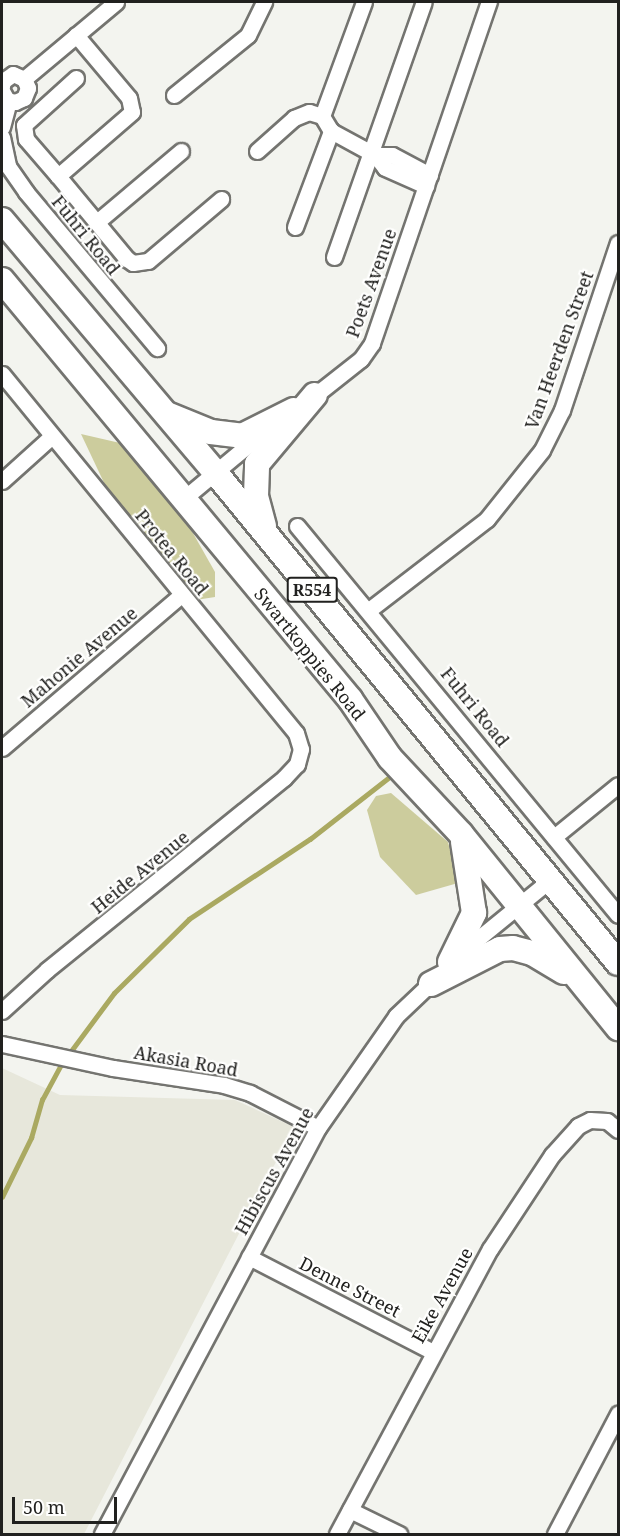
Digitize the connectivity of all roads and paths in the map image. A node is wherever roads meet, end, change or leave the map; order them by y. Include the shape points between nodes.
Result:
1 (116, 2) edge
2 (264, 2) edge
3 (364, 2) edge
4 (424, 2) edge
5 (489, 2) edge
6 (76, 35) junction
7 (76, 78) dead end
8 (24, 79) junction
9 (174, 95) dead end
10 (4, 96) edge
11 (322, 116) junction
12 (2, 128) edge
13 (331, 131) junction
14 (2, 137) edge
15 (257, 151) dead end
16 (181, 152) dead end
17 (373, 154) junction
18 (58, 176) junction
19 (428, 181) junction
20 (221, 199) dead end
21 (2, 220) edge
22 (97, 222) junction
23 (295, 227) dead end
24 (618, 243) edge
25 (334, 256) dead end
26 (2, 262) edge
27 (2, 280) edge
28 (17, 298) junction
29 (157, 348) dead end
30 (2, 374) edge
31 (315, 395) junction
32 (294, 410) junction
33 (164, 412) junction
34 (52, 436) junction
35 (215, 472) junction
36 (2, 481) edge
37 (182, 500) junction
38 (297, 526) dead end
39 (267, 536) junction
40 (181, 595) junction
41 (369, 610) junction
42 (2, 748) edge
43 (299, 759) joint
44 (618, 785) edge
45 (461, 834) junction
46 (554, 837) junction
47 (550, 880) junction
48 (519, 906) junction
49 (618, 915) edge
50 (450, 962) junction
51 (618, 963) edge
52 (576, 979) junction
53 (431, 984) junction
54 (2, 1011) edge
55 (618, 1028) edge
56 (2, 1044) edge
57 (318, 1128) junction
58 (618, 1130) edge
59 (249, 1257) junction
60 (433, 1352) junction
61 (618, 1414) edge
62 (350, 1510) junction
63 (102, 1534) edge
64 (337, 1534) edge
65 (399, 1534) edge
66 (555, 1534) edge

1 - 6 street
2 - 9 street via 248,35
3 - 11 street
4 - 17 street
5 - 19 street, Poets Avenue
6 - 8 street
6 - 18 street via 129,98 132,112
7 - 18 street via 24,125 26,139
8 - 10 street via 9,75
8 - 10 street via 28,88 24,98
10 - 12 street
11 - 13 street
11 - 15 street via 309,112 294,117
13 - 17 street
13 - 23 street
14 - 29 street, Fuhri Road via 8,166 26,192
16 - 22 street
17 - 19 street via 385,168
17 - 25 street
18 - 22 street
19 - 31 street, Poets Avenue via 369,349
20 - 22 street via 141,264 127,259
21 - 33 main road, R554
24 - 41 street, Van Heerden Street via 562,410 542,450 487,519
26 - 28 main road
27 - 28 main road, Swartkoppies Road / R554
28 - 37 main road, Swartkoppies Road / R554
30 - 34 street, Protea Road
31 - 32 street, Poets Avenue
31 - 39 main road via 257,464 256,496
32 - 33 main road via 242,436 211,432
32 - 35 street, Poets Avenue
33 - 35 main road, R554
34 - 36 street
34 - 40 street, Protea Road
35 - 37 street, Poets Avenue
35 - 39 main road, R554
37 - 45 main road, Swartkoppies Road / R554 via 350,699 390,758
38 - 41 street, Fuhri Road
39 - 47 main road, R554
40 - 42 street, Mahonie Avenue
40 - 43 street, Protea Road via 296,733 301,744
41 - 46 street, Fuhri Road
43 - 54 street, Heide Avenue via 284,778
44 - 46 street
45 - 48 main road, Swartkoppies Road / R554
45 - 50 main road via 474,905 471,921
46 - 49 street, Fuhri Road
47 - 48 street, Hibiscus Avenue
47 - 51 main road, R554
48 - 50 street, Hibiscus Avenue
48 - 52 main road, Swartkoppies Road / R554
50 - 53 street, Hibiscus Avenue
52 - 53 main road via 532,952 513,948 500,949
52 - 55 main road, Swartkoppies Road / R554
53 - 57 street, Hibiscus Avenue via 396,1016
56 - 57 street, Akasia Road via 224,1084
57 - 59 street, Hibiscus Avenue
58 - 60 street, Eike Avenue via 607,1121 590,1120 578,1126 552,1155 490,1249
59 - 60 street, Denne Street
59 - 63 street, Hibiscus Avenue
60 - 62 street, Eike Avenue
61 - 66 street
62 - 64 street, Eike Avenue
62 - 65 street

